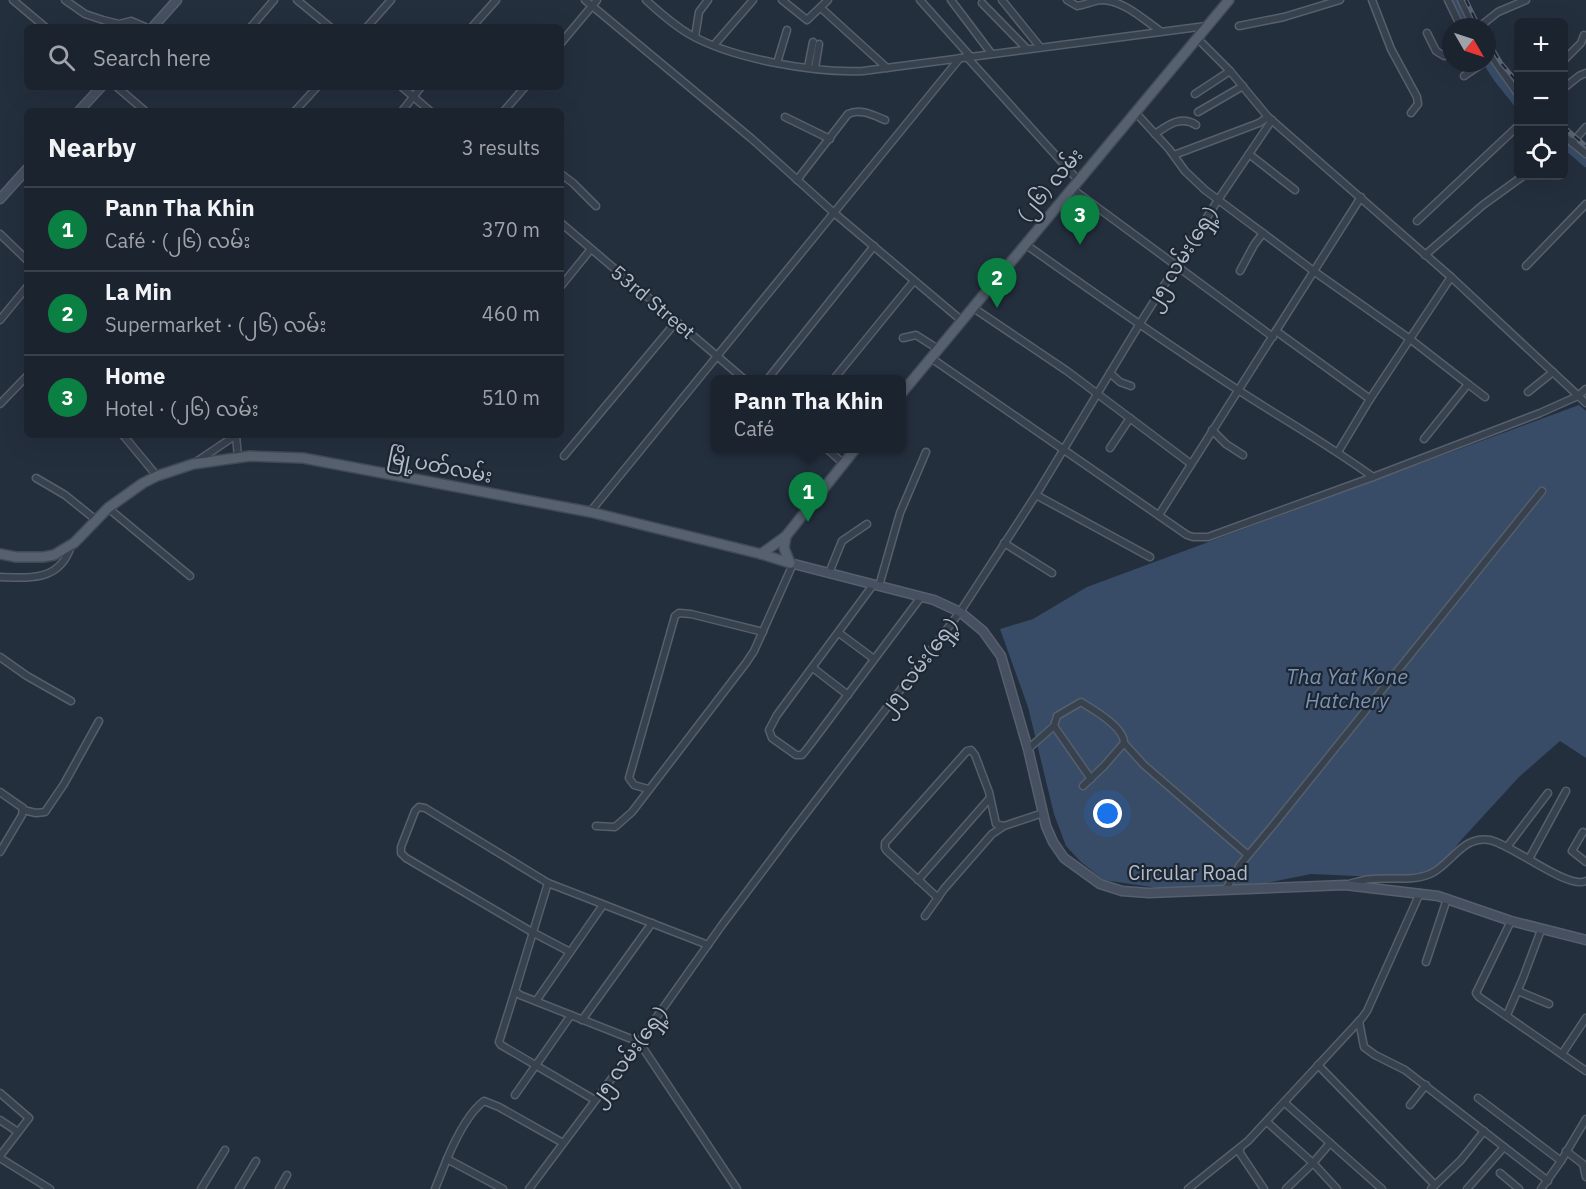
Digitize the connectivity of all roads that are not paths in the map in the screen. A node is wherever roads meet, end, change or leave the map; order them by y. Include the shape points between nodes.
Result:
1 (13, 0) edge
2 (65, 0) edge
3 (177, 0) edge
4 (274, 0) edge
5 (297, 0) edge
6 (391, 0) edge
7 (496, 0) edge
8 (585, 0) edge
9 (597, 0) edge
10 (646, 0) edge
11 (708, 0) edge
12 (753, 0) edge
13 (782, 0) edge
14 (828, 0) edge
15 (920, 0) edge
16 (951, 0) edge
17 (1002, 0) edge
18 (1067, 0) edge
19 (1229, 0) edge
20 (1340, 0) edge
21 (1372, 0) edge
22 (1448, 0) edge
23 (1461, 0) edge
24 (1526, 0) edge
25 (982, 3) dead end
26 (592, 6) junction
27 (821, 8) junction
28 (1457, 18) edge
29 (1470, 18) edge
30 (1490, 18) edge
31 (41, 24) edge
32 (119, 24) edge
33 (119, 24) edge
34 (138, 24) edge
35 (156, 24) edge
36 (254, 24) edge
37 (326, 24) edge
38 (370, 24) edge
39 (475, 24) edge
40 (1206, 26) junction
41 (1239, 26) dead end
42 (787, 30) dead end
43 (1160, 32) junction
44 (1427, 33) dead end
45 (1584, 35) dead end
46 (695, 37) junction
47 (1197, 38) junction
48 (564, 39) edge
49 (816, 43) dead end
50 (714, 45) junction
51 (1040, 47) junction
52 (1027, 49) junction
53 (991, 53) junction
54 (1442, 53) edge
55 (1568, 55) edge
56 (965, 57) junction
57 (777, 63) junction
58 (812, 68) junction
59 (887, 68) junction
60 (1230, 71) junction
61 (1470, 72) edge
62 (1495, 72) edge
63 (1586, 73) edge
64 (1464, 76) dead end
65 (1568, 84) edge
66 (1243, 86) junction
67 (98, 90) edge
68 (120, 90) edge
69 (314, 90) edge
70 (405, 90) edge
71 (419, 90) edge
72 (522, 90) edge
73 (1514, 90) edge
74 (1195, 94) dead end
75 (413, 97) junction
76 (82, 108) edge
77 (142, 108) edge
78 (298, 108) edge
79 (404, 108) edge
80 (426, 108) edge
81 (507, 108) edge
82 (1134, 112) junction
83 (1198, 112) dead end
84 (1411, 113) dead end
85 (785, 117) dead end
86 (1270, 118) junction
87 (885, 120) dead end
88 (1196, 125) dead end
89 (1586, 127) edge
90 (1514, 130) edge
91 (1155, 134) junction
92 (830, 139) junction
93 (1568, 140) edge
94 (1568, 142) edge
95 (1249, 154) junction
96 (1586, 154) edge
97 (1174, 155) junction
98 (24, 172) edge
99 (564, 176) edge
100 (797, 180) junction
101 (1078, 180) junction
102 (1517, 180) edge
103 (1071, 188) junction
104 (1295, 190) dead end
105 (1361, 197) junction
106 (0, 199) edge
107 (1218, 200) junction
108 (1586, 204) edge
109 (596, 206) dead end
110 (832, 212) junction
111 (1417, 220) dead end
112 (564, 226) edge
113 (1263, 233) junction
114 (0, 234) edge
115 (1024, 244) junction
116 (874, 246) junction
117 (591, 249) junction
118 (1425, 255) junction
119 (24, 257) edge
120 (1178, 265) junction
121 (1526, 266) dead end
122 (1240, 271) dead end
123 (1315, 272) junction
124 (1451, 277) junction
125 (564, 282) edge
126 (913, 282) junction
127 (24, 291) edge
128 (972, 307) junction
129 (0, 320) edge
130 (962, 320) junction
131 (676, 322) junction
132 (1139, 325) junction
133 (1274, 334) junction
134 (903, 338) dead end
135 (1410, 339) junction
136 (938, 349) junction
137 (717, 356) junction
138 (931, 358) junction
139 (1553, 372) junction
140 (1110, 374) junction
141 (739, 375) edge
142 (771, 375) edge
143 (837, 375) edge
144 (24, 379) edge
145 (1468, 384) junction
146 (1131, 386) dead end
147 (906, 388) edge
148 (1586, 389) edge
149 (1238, 390) junction
150 (1528, 392) dead end
151 (1097, 394) junction
152 (1578, 396) junction
153 (1485, 397) dead end
154 (1370, 399) junction
155 (1586, 403) edge
156 (0, 404) edge
157 (1130, 418) junction
158 (1212, 430) junction
159 (125, 438) edge
160 (232, 438) edge
161 (236, 438) edge
162 (1424, 439) dead end
163 (1110, 448) dead end
164 (1062, 449) junction
165 (926, 452) dead end
166 (1338, 452) junction
167 (832, 453) edge
168 (852, 453) edge
169 (1243, 455) dead end
170 (564, 456) dead end
171 (238, 458) junction
172 (193, 464) junction
173 (844, 464) junction
174 (1191, 464) junction
175 (157, 477) junction
176 (1373, 477) junction
177 (36, 478) dead end
178 (1542, 491) dead end
179 (1036, 495) junction
180 (108, 508) junction
181 (590, 512) junction
182 (1159, 515) junction
183 (96, 520) junction
184 (867, 524) dead end
185 (786, 536) junction
186 (1005, 543) junction
187 (71, 545) junction
188 (0, 554) edge
189 (761, 554) junction
190 (1150, 557) dead end
191 (792, 563) junction
192 (829, 573) junction
193 (1052, 573) dead end
194 (190, 576) dead end
195 (0, 577) edge
196 (876, 586) junction
197 (921, 597) junction
198 (960, 612) junction
199 (763, 632) junction
200 (839, 633) junction
201 (0, 657) edge
202 (874, 659) junction
203 (813, 668) junction
204 (848, 695) junction
205 (71, 701) dead end
206 (99, 721) dead end
207 (1054, 726) junction
208 (1124, 743) junction
209 (1028, 749) junction
210 (1091, 778) junction
211 (1083, 786) dead end
212 (648, 789) junction
213 (1566, 791) dead end
214 (0, 792) edge
215 (1548, 793) dead end
216 (989, 800) junction
217 (23, 810) junction
218 (1043, 813) junction
219 (1004, 825) junction
220 (596, 826) dead end
221 (1583, 832) dead end
222 (1507, 847) junction
223 (0, 852) edge
224 (1248, 855) junction
225 (1529, 859) junction
226 (1586, 862) edge
227 (918, 880) junction
228 (1585, 882) edge
229 (548, 883) junction
230 (1345, 885) junction
231 (1226, 889) junction
232 (1420, 893) junction
233 (938, 898) junction
234 (1448, 899) junction
235 (603, 905) junction
236 (924, 916) dead end
237 (1510, 921) junction
238 (652, 923) junction
239 (1542, 930) junction
240 (532, 932) junction
241 (1586, 940) edge
242 (708, 945) junction
243 (570, 952) junction
244 (1426, 962) dead end
245 (515, 991) junction
246 (1518, 991) junction
247 (536, 1001) junction
248 (1549, 1004) dead end
249 (571, 1015) junction
250 (1507, 1015) junction
251 (1586, 1018) edge
252 (582, 1020) junction
253 (1359, 1021) junction
254 (639, 1042) junction
255 (1562, 1054) junction
256 (536, 1065) junction
257 (1318, 1065) junction
258 (1586, 1071) edge
259 (1426, 1085) junction
260 (0, 1093) edge
261 (515, 1095) dead end
262 (1478, 1098) dead end
263 (595, 1100) junction
264 (1285, 1103) junction
265 (1410, 1105) dead end
266 (1586, 1119) edge
267 (0, 1120) edge
268 (1267, 1122) junction
269 (1484, 1131) junction
270 (18, 1132) junction
271 (563, 1143) junction
272 (1330, 1143) junction
273 (1504, 1147) junction
274 (1241, 1148) junction
275 (225, 1150) dead end
276 (1566, 1151) junction
277 (0, 1157) edge
278 (447, 1159) junction
279 (256, 1161) dead end
280 (1561, 1161) junction
281 (1313, 1163) junction
282 (1500, 1173) dead end
283 (287, 1175) dead end
284 (1586, 1177) edge
285 (1548, 1181) junction
286 (1433, 1187) edge
287 (50, 1189) edge
288 (201, 1189) edge
289 (239, 1189) edge
290 (279, 1189) edge
291 (435, 1189) edge
292 (503, 1189) edge
293 (529, 1189) edge
294 (737, 1189) edge
295 (1188, 1189) edge
296 (1264, 1189) edge
297 (1286, 1189) edge
298 (1336, 1189) edge
299 (1382, 1189) edge
300 (1467, 1189) edge
301 (1519, 1189) edge
302 (1541, 1189) edge

1 - 31 street
2 - 33 street via 85,14
3 - 35 street
4 - 36 street
5 - 37 street
6 - 38 street
7 - 39 street
8 - 26 street
9 - 26 street
10 - 46 street
11 - 46 street via 699,12
12 - 50 street
13 - 27 street via 807,20
14 - 27 street
15 - 56 street
16 - 53 street
17 - 51 street
18 - 43 street via 1077,6 1111,1
19 - 40 main road, (၂၆) လမ်း
20 - 41 street
21 - 84 street via 1417,97 1418,104
22 - 28 street
23 - 29 street
24 - 30 street
25 - 52 street
26 - 48 street
26 - 100 street
27 - 59 street
32 - 34 street
40 - 43 street
40 - 47 main road, (၂၆) လမ်း
42 - 57 street
43 - 51 street
44 - 54 street via 1436,51
45 - 55 street
46 - 50 street
47 - 60 street
47 - 82 main road, (၂၆) လမ်း
49 - 58 street
50 - 57 street
51 - 52 street
52 - 53 street
53 - 56 street
56 - 59 street
56 - 101 street
56 - 110 street
57 - 58 street
58 - 59 street via 846,72
60 - 66 street
60 - 74 street
61 - 64 street
62 - 73 street
63 - 65 street
66 - 83 street
66 - 86 street
67 - 76 street
68 - 77 street
69 - 78 street
70 - 75 street
71 - 75 street
72 - 81 street
75 - 79 street
75 - 80 street
82 - 91 street
82 - 101 main road, (၂၆) လမ်း
85 - 92 street
86 - 95 street, ၂၅ လမ်း(ရှေ့)
86 - 97 street
86 - 105 street
87 - 92 street via 870,113 852,112
88 - 91 street via 1182,120
89 - 93 street
90 - 111 street
91 - 97 street
92 - 100 street
94 - 96 street
95 - 104 street
95 - 107 street, ၂၅ လမ်း(ရှေ့)
97 - 107 street via 1194,180
98 - 106 street
99 - 109 street
100 - 110 street
101 - 103 main road, (၂၆) လမ်း
102 - 118 street
103 - 115 main road, (၂၆) လမ်း
103 - 120 street
105 - 118 street
105 - 123 street
107 - 113 street
107 - 120 street, ၂၅ လမ်း(ရှေ့)
108 - 121 street
110 - 116 street
110 - 137 street
112 - 117 street, 53rd Street
113 - 122 street
113 - 123 street
114 - 119 street
115 - 128 main road, (၂၆) လမ်း
115 - 132 street
116 - 126 street
116 - 142 street
117 - 125 street
117 - 131 street, 53rd Street
118 - 124 street
120 - 132 street, ၂၅ လမ်း(ရှေ့)
120 - 133 street
123 - 133 street
123 - 135 street
124 - 135 street
124 - 139 street
126 - 130 street
126 - 143 street
127 - 129 street
128 - 130 main road, (၂၆) လမ်း
128 - 151 street
130 - 136 main road, (၂၆) လမ်း
131 - 137 street, 53rd Street
131 - 170 street
132 - 140 street, ၂၅ လမ်း(ရှေ့)
132 - 149 street
133 - 149 street
133 - 154 street
134 - 136 street via 916,335
135 - 145 street
135 - 154 street
136 - 138 main road, (၂၆) လမ်း
137 - 141 street, 53rd Street
137 - 181 street
138 - 147 main road, (၂၆) လမ်း
138 - 164 street
139 - 150 street
139 - 152 street
140 - 146 street
140 - 151 street, ၂၅ လမ်း(ရှေ့)
144 - 156 street
145 - 153 street
145 - 162 street
148 - 152 street
149 - 158 street
149 - 166 street
151 - 157 street
151 - 164 street, ၂၅ လမ်း(ရှေ့)
152 - 155 street
152 - 176 street
154 - 166 street
157 - 163 street
157 - 174 street
158 - 169 street
158 - 174 street
159 - 175 street
160 - 172 street
161 - 171 street
164 - 179 street, ၂၅ လမ်း(ရှေ့)
164 - 182 street
165 - 196 street via 900,513
166 - 176 street
167 - 173 street
168 - 173 main road
171 - 172 main road, မြို့ပတ်လမ်း
171 - 181 main road, မြို့ပတ်လမ်း via 303,458
172 - 175 main road, မြို့ပတ်လမ်း
173 - 185 main road
174 - 182 street
175 - 180 main road, မြို့ပတ်လမ်း
176 - 182 street via 1208,537 1191,537
177 - 183 street
178 - 224 street
179 - 186 street, ၂၅ လမ်း(ရှေ့)
179 - 190 street
180 - 183 main road, မြို့ပတ်လမ်း
180 - 194 street
181 - 189 main road, မြို့ပတ်လမ်း
183 - 187 main road, မြို့ပတ်လမ်း
184 - 192 street via 842,541
185 - 189 main road
185 - 191 main road via 784,549
186 - 193 street
186 - 198 street, ၂၅ လမ်း(ရှေ့)
187 - 188 main road, မြို့ပတ်လမ်း via 43,557
187 - 195 street via 68,556 54,572 29,578
189 - 191 main road, မြို့ပတ်လမ်း
191 - 192 street, Circular Road
191 - 199 street
192 - 196 street, Circular Road
196 - 197 street, Circular Road
196 - 200 street
197 - 198 street, Circular Road
197 - 202 street
198 - 209 street, Circular Road via 983,631 1001,656
198 - 242 street, ၂၅ လမ်း(ရှေ့)
199 - 212 street via 746,663
199 - 212 street via 677,614 629,778 634,785
200 - 202 street
200 - 203 street
201 - 205 street
202 - 204 street
203 - 204 street
203 - 204 street via 769,730 772,738 789,752 802,755
206 - 217 street via 45,812
207 - 208 street via 1057,716 1081,702 1099,712 1123,735
207 - 209 street
207 - 210 street
208 - 210 street
208 - 224 street
209 - 218 street, Circular Road
210 - 211 street
212 - 220 street via 632,812 615,827
213 - 225 street
214 - 217 street via 20,803
215 - 222 street
216 - 219 street via 996,824
216 - 227 street
216 - 227 street via 975,755 967,751 885,843 887,851
217 - 223 street
218 - 219 street
218 - 231 street, Circular Road via 1053,842 1064,858 1100,884 1149,893
219 - 233 street
221 - 226 street via 1572,851
222 - 225 street
222 - 230 street via 1474,840 1426,875
224 - 231 street
225 - 228 street via 1566,880
227 - 233 street
229 - 235 street
229 - 240 street
229 - 240 street via 425,808 415,811 401,853
230 - 231 street, Circular Road
230 - 232 street, Circular Road
232 - 234 street, Circular Road
232 - 253 street
233 - 236 street
234 - 237 street, Circular Road
234 - 244 street
235 - 238 street
235 - 243 street
237 - 239 street, Circular Road
237 - 250 street via 1476,991
238 - 242 street
238 - 252 street
239 - 241 street, Circular Road
239 - 246 street
240 - 243 street
240 - 245 street
242 - 254 street, ၂၅ လမ်း(ရှေ့)
243 - 247 street
245 - 247 street
245 - 256 street via 499,1042
246 - 248 street
246 - 250 street
247 - 249 street
249 - 252 street
249 - 256 street
250 - 255 street
251 - 255 street
252 - 254 street
253 - 257 street
253 - 259 street via 1364,1047
254 - 263 street, ၂၅ လမ်း(ရှေ့)
254 - 294 street
255 - 258 street
256 - 261 street
256 - 263 street
257 - 264 street
257 - 286 street
259 - 265 street
259 - 269 street
260 - 270 street via 29,1118
262 - 280 street
263 - 271 street, ၂၅ လမ်း(ရှေ့)
264 - 268 street
264 - 272 street
266 - 276 street
267 - 270 street
268 - 274 street
268 - 281 street
269 - 273 street
269 - 286 street
270 - 277 street
271 - 278 street via 484,1101 465,1124
271 - 293 street, ၂၅ လမ်း(ရှေ့)
272 - 281 street
272 - 299 street
273 - 285 street
273 - 300 street
274 - 295 street
274 - 296 street via 1240,1153
275 - 288 street
276 - 280 street
276 - 284 street via 1583,1164
277 - 287 street
278 - 291 street
278 - 292 street
279 - 289 street
280 - 285 street
281 - 297 street
281 - 298 street
282 - 301 street
283 - 290 street
285 - 302 street

